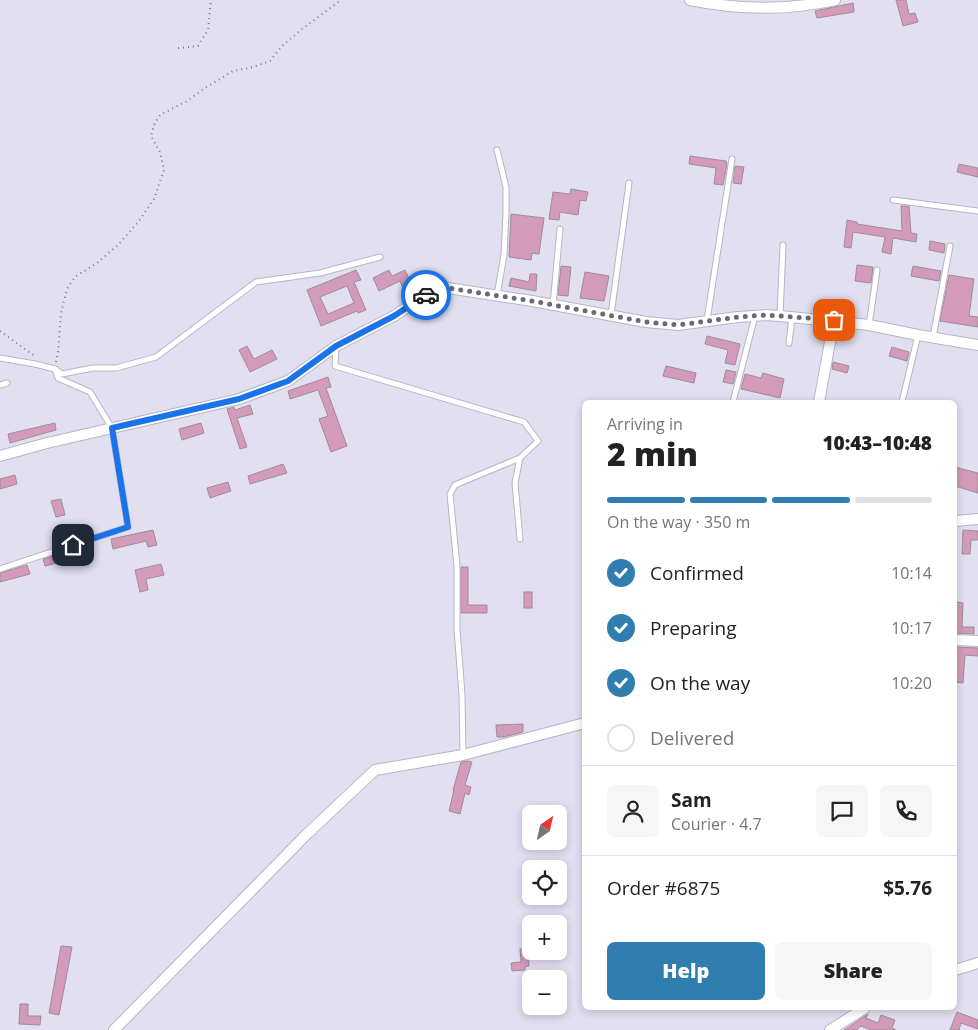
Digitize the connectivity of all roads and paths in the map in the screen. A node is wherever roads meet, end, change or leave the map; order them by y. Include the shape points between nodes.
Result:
1 (211, 0) edge
2 (342, 0) edge
3 (690, 0) edge
4 (835, 0) edge
5 (178, 48) dead end
6 (497, 150) dead end
7 (732, 159) dead end
8 (629, 182) dead end
9 (893, 200) dead end
10 (978, 211) edge
11 (560, 229) dead end
12 (783, 245) dead end
13 (950, 246) dead end
14 (380, 257) dead end
15 (877, 270) dead end
16 (497, 295) junction
17 (552, 305) junction
18 (611, 316) junction
19 (755, 316) junction
20 (780, 316) junction
21 (792, 318) junction
22 (834, 320) junction
23 (707, 321) junction
24 (869, 325) junction
25 (0, 332) edge
26 (918, 335) junction
27 (933, 337) junction
28 (789, 343) dead end
29 (978, 345) edge
30 (336, 346) junction
31 (0, 358) edge
32 (38, 358) dead end
33 (55, 369) junction
34 (7, 383) dead end
35 (0, 385) edge
36 (734, 400) edge
37 (819, 400) edge
38 (902, 400) edge
39 (112, 428) junction
40 (0, 456) edge
41 (520, 458) junction
42 (978, 519) edge
43 (957, 520) edge
44 (520, 539) dead end
45 (0, 569) edge
46 (957, 640) edge
47 (978, 641) edge
48 (582, 724) edge
49 (463, 755) junction
50 (978, 964) edge
51 (957, 969) edge
52 (859, 1010) edge
53 (114, 1030) edge
54 (830, 1030) edge

1 - 5 path via 208,30 198,46
2 - 33 path via 302,29 270,61 233,71 160,115 151,136 160,152 164,170 154,199 117,246 75,277 66,289
3 - 4 street via 730,7 775,8
6 - 16 lane via 506,187 506,213 504,255
7 - 23 lane
8 - 18 lane
9 - 10 lane
11 - 17 lane
12 - 20 lane
13 - 27 lane
14 - 33 lane via 320,273 256,282 156,357 116,368 93,368 62,374
15 - 24 lane
16 - 17 street
16 - 30 street via 448,288 426,295
17 - 18 street
18 - 23 street via 678,325
19 - 20 street
19 - 23 street
19 - 36 lane
20 - 21 street
21 - 22 street
21 - 28 lane
22 - 24 street
22 - 37 street
24 - 26 street
25 - 32 path
26 - 27 street
26 - 38 lane
27 - 29 street
30 - 39 street via 288,381 239,399
30 - 41 lane via 335,366 524,422 538,441
31 - 33 lane
33 - 39 lane via 58,378 90,392
34 - 35 lane
39 - 40 street
39 - 45 lane via 128,527
41 - 44 lane via 515,483
41 - 49 lane via 455,485 450,494 457,566
42 - 43 street
46 - 47 street
48 - 49 street
49 - 53 street via 375,770 307,834
50 - 51 street
52 - 54 street

